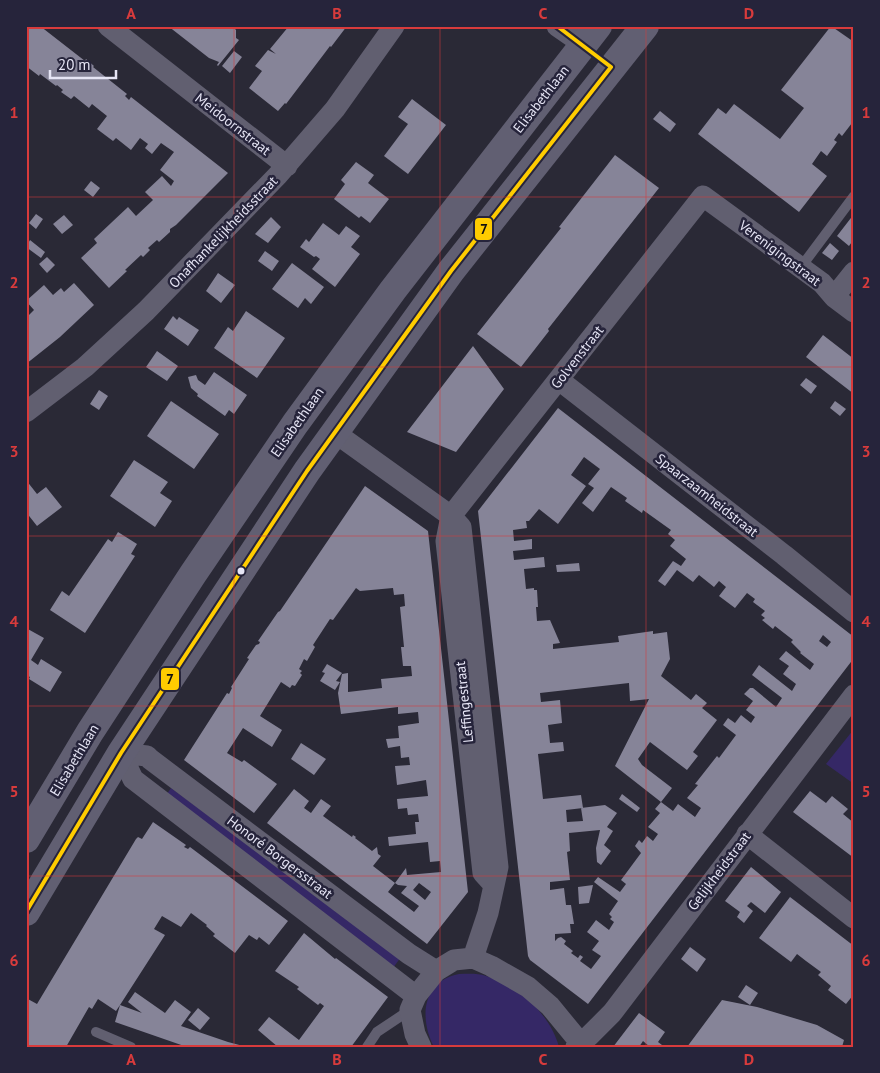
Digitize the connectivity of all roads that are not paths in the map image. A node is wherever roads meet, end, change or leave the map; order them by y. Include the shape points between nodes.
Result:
1 (108, 26) edge
2 (394, 26) edge
3 (557, 26) edge
4 (645, 26) edge
5 (590, 35) edge
6 (611, 67) junction
7 (287, 166) junction
8 (703, 196) joint
9 (854, 196) edge
10 (801, 267) junction
11 (854, 272) edge
12 (834, 297) junction
13 (854, 312) edge
14 (559, 380) junction
15 (26, 412) edge
16 (334, 432) junction
17 (451, 516) junction
18 (854, 612) edge
19 (854, 695) edge
20 (90, 732) junction
21 (122, 753) junction
22 (747, 834) junction
23 (26, 840) edge
24 (26, 912) edge
25 (854, 918) edge
26 (473, 958) junction
27 (436, 971) junction
28 (413, 1003) junction
29 (96, 1032) dead end
30 (577, 1043) edge
31 (131, 1047) edge
32 (367, 1047) edge
33 (421, 1047) edge

1 - 7 street, Meidoornstraat
2 - 7 street, Onafhankelijkheidsstraat via 335,109
3 - 5 street
4 - 6 main road
5 - 6 main road
5 - 20 main road, Elisabethlaan via 393,290 300,417
6 - 16 main road via 452,271
7 - 15 street, Onafhankelijkheidsstraat via 146,311 85,367
8 - 10 street, Verenigingstraat
8 - 14 street, Golvenstraat
9 - 10 lane
10 - 12 street, Verenigingstraat
11 - 12 street
12 - 13 street, Verenigingstraat
14 - 17 street, Golvenstraat
14 - 18 street, Spaarzaamheidstraat
16 - 17 street, Leffingestraat
16 - 21 main road
17 - 26 street, Leffingestraat via 460,527 498,867 491,903
19 - 22 street, Gelijkheidstraat
20 - 21 main road, Honoré Borgersstraat
20 - 23 main road, Elisabethlaan
21 - 24 main road
21 - 27 street, Honoré Borgersstraat via 147,756
21 - 28 street, Honoré Borgersstraat via 133,779
22 - 25 street
22 - 30 street, Gelijkheidstraat via 612,1013
26 - 27 street via 454,960
26 - 30 street via 528,988 550,1006
27 - 28 street
28 - 32 lane via 377,1032
28 - 33 street via 415,1034
29 - 31 lane

